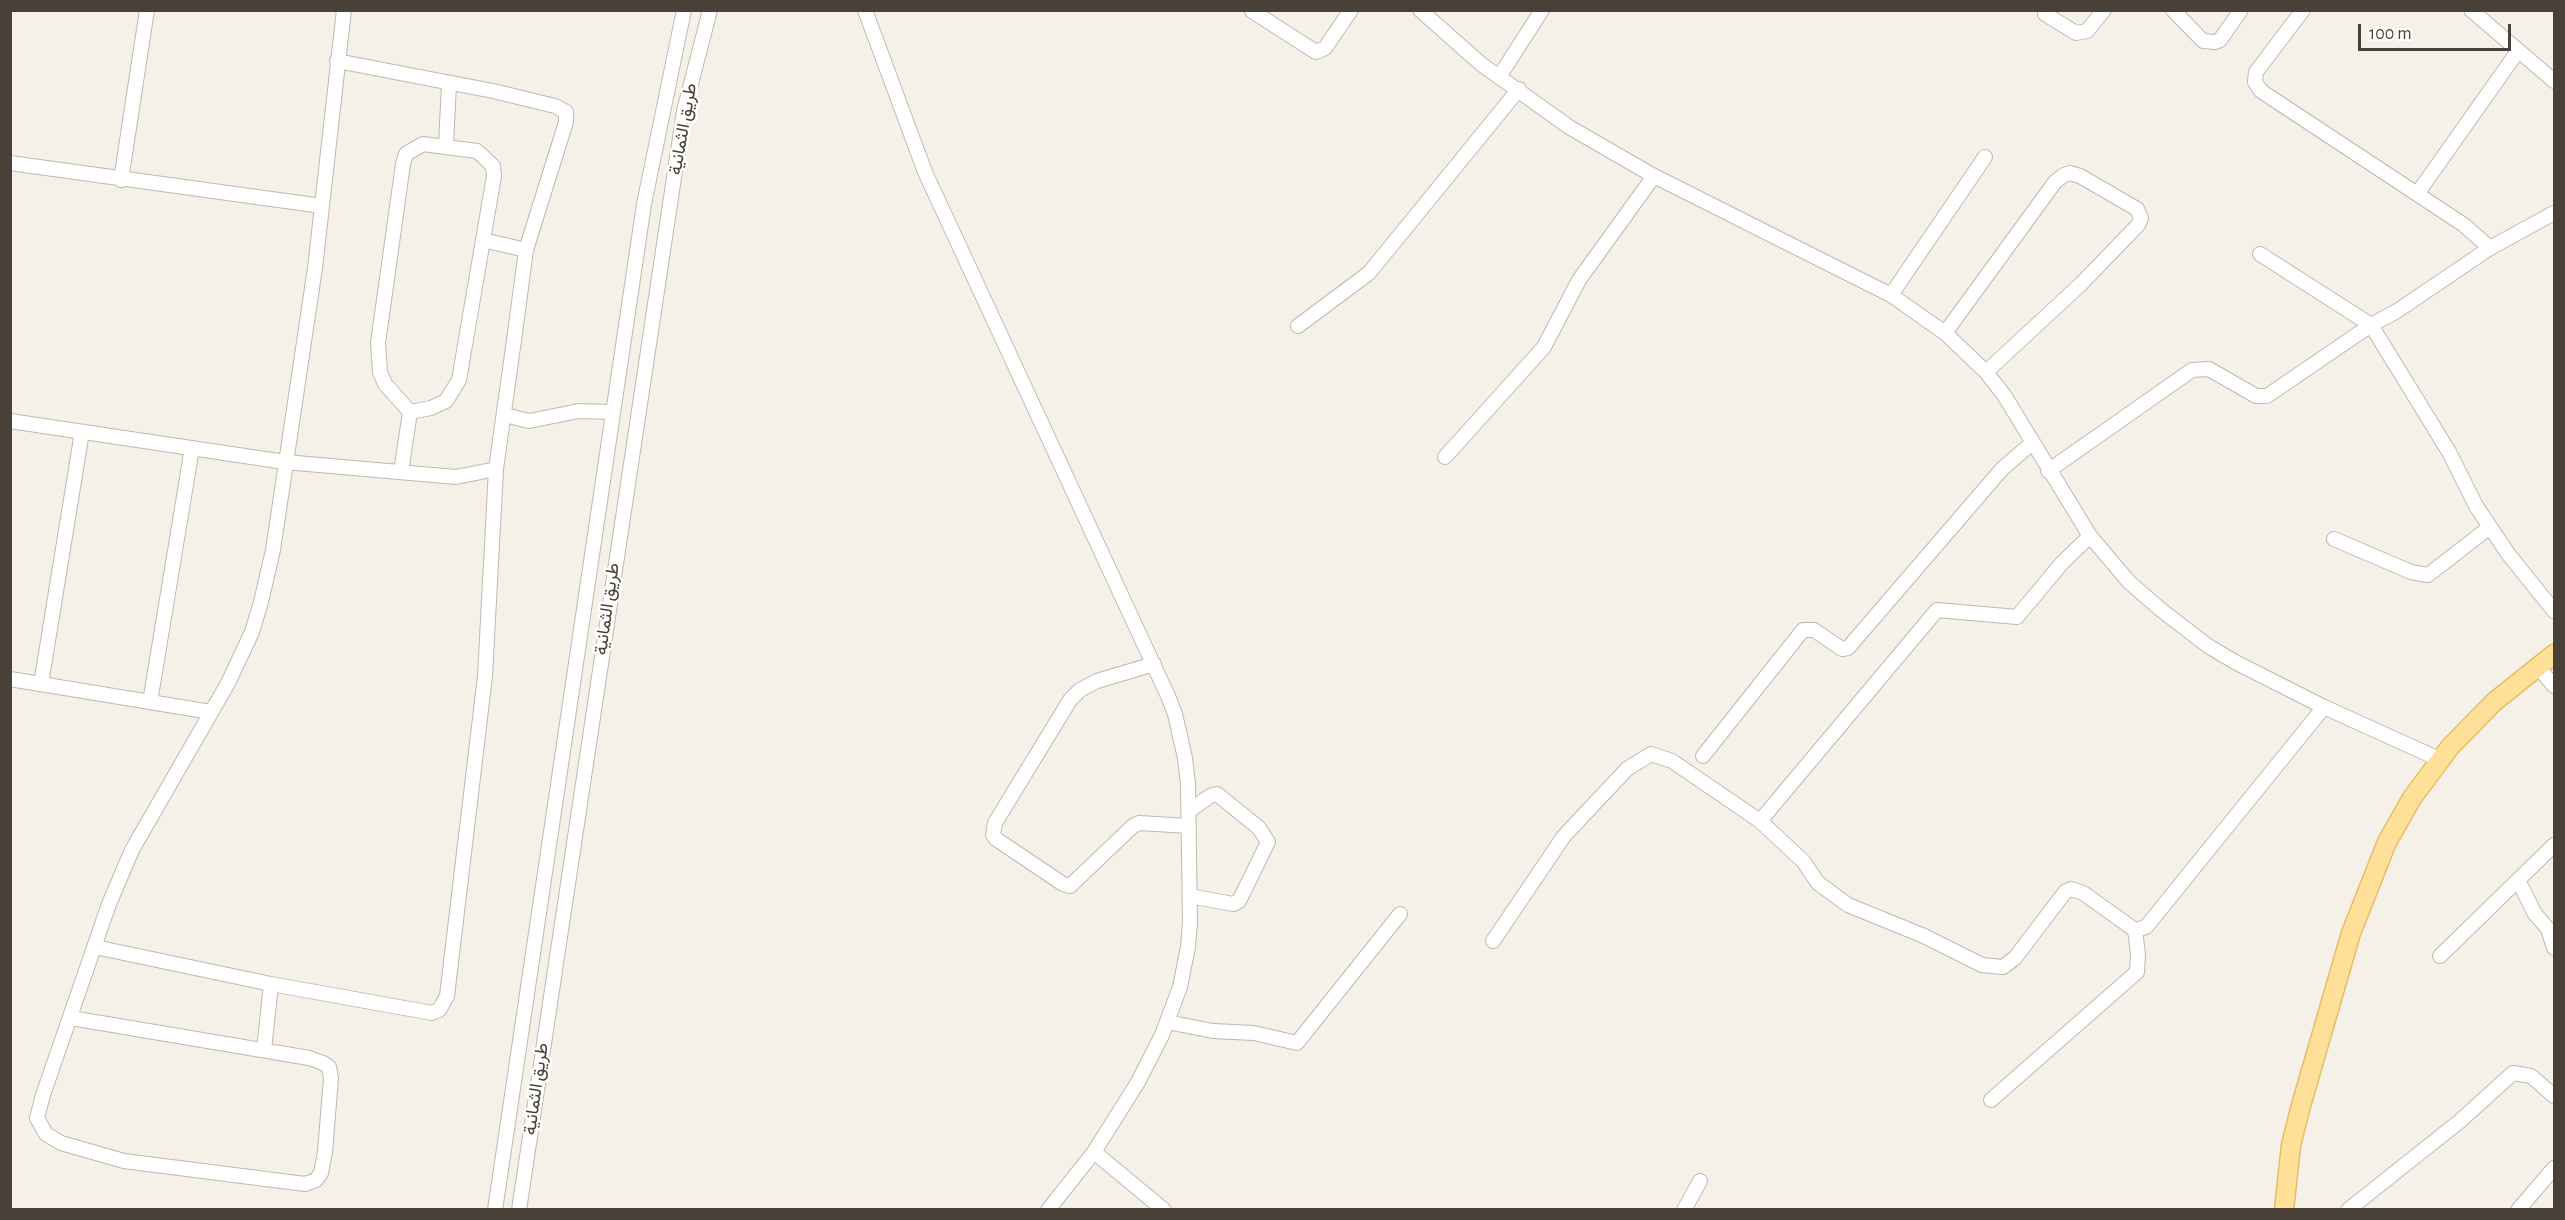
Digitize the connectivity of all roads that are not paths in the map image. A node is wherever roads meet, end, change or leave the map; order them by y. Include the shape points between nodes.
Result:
1 (147, 10) edge
2 (344, 10) edge
3 (684, 10) edge
4 (710, 10) edge
5 (865, 10) edge
6 (1351, 10) edge
7 (1542, 10) edge
8 (2104, 10) edge
9 (2173, 10) edge
10 (2241, 10) edge
11 (2303, 10) edge
12 (2471, 10) edge
13 (1252, 11) edge
14 (1429, 13) edge
15 (2046, 14) dead end
16 (2518, 51) junction
17 (338, 61) junction
18 (1499, 77) junction
19 (2554, 81) edge
20 (449, 84) junction
21 (1519, 89) junction
22 (446, 146) junction
23 (1985, 157) dead end
24 (10, 163) edge
25 (1654, 176) junction
26 (121, 180) junction
27 (2417, 194) junction
28 (322, 206) junction
29 (2554, 213) edge
30 (483, 240) junction
31 (2490, 248) junction
32 (526, 250) junction
33 (2260, 254) dead end
34 (1891, 295) junction
35 (2371, 325) junction
36 (1298, 326) dead end
37 (1945, 333) junction
38 (1986, 372) junction
39 (410, 412) junction
40 (612, 412) junction
41 (505, 416) junction
42 (10, 421) edge
43 (82, 432) junction
44 (2032, 443) junction
45 (192, 448) junction
46 (1445, 457) dead end
47 (285, 462) junction
48 (496, 469) junction
49 (2048, 471) junction
50 (401, 472) junction
51 (2490, 527) junction
52 (2090, 536) junction
53 (2334, 539) dead end
54 (2554, 611) edge
55 (2554, 654) edge
56 (1154, 664) junction
57 (2537, 666) junction
58 (10, 679) edge
59 (41, 684) junction
60 (2554, 686) edge
61 (150, 702) junction
62 (2324, 707) junction
63 (211, 712) junction
64 (1703, 756) dead end
65 (2441, 760) junction
66 (1189, 819) junction
67 (1760, 821) junction
68 (2554, 844) edge
69 (2518, 880) junction
70 (1190, 896) junction
71 (1400, 914) dead end
72 (2135, 930) junction
73 (1493, 941) dead end
74 (95, 947) junction
75 (2554, 948) edge
76 (2440, 956) dead end
77 (271, 984) junction
78 (71, 1018) junction
79 (1167, 1022) junction
80 (264, 1050) junction
81 (2554, 1096) edge
82 (1991, 1100) dead end
83 (1094, 1152) junction
84 (2554, 1168) edge
85 (1700, 1181) dead end
86 (495, 1209) edge
87 (519, 1209) edge
88 (1048, 1209) edge
89 (1164, 1209) edge
90 (1684, 1209) edge
91 (2284, 1209) edge
92 (2348, 1209) edge
93 (2518, 1209) edge

1 - 26 street
2 - 17 street
3 - 40 street via 644,204
4 - 87 street, طريق الثمانية via 682,119
5 - 56 street via 925,172
6 - 13 street via 1325,48 1316,52
7 - 18 street
8 - 15 street via 2086,31 2076,33
9 - 10 street via 2204,41 2215,42
11 - 27 street via 2256,72 2255,82 2261,91
12 - 16 street
14 - 18 street
16 - 19 street
16 - 27 street
17 - 20 street
17 - 28 street
18 - 21 street
20 - 22 street
20 - 32 street via 555,106 566,112
21 - 25 street via 1569,127
21 - 36 street via 1369,273
22 - 30 street via 477,151 493,166
22 - 39 street via 423,144 406,154 378,344 378,366 385,384
23 - 34 street
24 - 26 street
25 - 34 street
25 - 46 street via 1579,280 1544,347
26 - 28 street
27 - 31 street via 2464,225
28 - 47 street
29 - 31 street
30 - 32 street
30 - 39 street via 459,380 446,401
31 - 35 street
32 - 41 street
33 - 35 street
34 - 37 street
35 - 49 street via 2267,396 2256,396 2209,369 2192,370
35 - 51 street
37 - 38 street
37 - 38 street via 2064,175 2080,176 2138,209 2138,225
38 - 44 street
39 - 50 street
40 - 41 street via 573,412 529,421
40 - 86 street
41 - 48 street
42 - 43 street
43 - 45 street
43 - 59 street
44 - 49 street
44 - 64 street via 2002,469 1848,648 1836,646 1814,630 1803,630
45 - 47 street
45 - 61 street
47 - 50 street
47 - 63 street via 273,550 261,602 252,632
48 - 50 street via 462,477
48 - 77 street via 485,676 444,1004 432,1013
49 - 52 street
51 - 53 street via 2428,575 2411,572
51 - 54 street
52 - 62 street via 2129,582 2186,630 2235,662
52 - 67 street via 2017,617 1937,610
55 - 57 main road
56 - 66 street via 1180,735
56 - 66 street via 1097,681 1070,700 995,823 993,834 1070,886 1133,826
57 - 60 street
57 - 65 main road via 2494,702
58 - 59 street
59 - 61 street
61 - 63 street
62 - 65 street
62 - 72 street via 2146,927
63 - 74 street via 132,850
65 - 91 main road via 2400,817 2354,924 2291,1145
66 - 70 street
66 - 70 street via 1210,796 1217,794 1259,828 1268,842 1239,901 1233,904
67 - 72 street via 1803,861 1818,883 1848,905 1982,965 2003,967 2015,958 2071,889 2083,893
67 - 73 street via 1672,761 1658,754 1644,757 1613,783 1564,836
68 - 69 street
69 - 75 street via 2535,914 2548,929
69 - 76 street
70 - 79 street via 1188,947 1180,987
71 - 79 street via 1297,1043 1254,1033 1213,1031
72 - 82 street via 2137,972
74 - 77 street
74 - 78 street
77 - 80 street
78 - 80 street
78 - 80 street via 39,1107 37,1118 46,1134 68,1145 124,1161 310,1184 321,1173 325,1152 329,1067 309,1058
79 - 83 street via 1138,1082
81 - 92 street via 2531,1076 2512,1073 2460,1121
83 - 88 street
83 - 89 street
84 - 93 street
85 - 90 street

